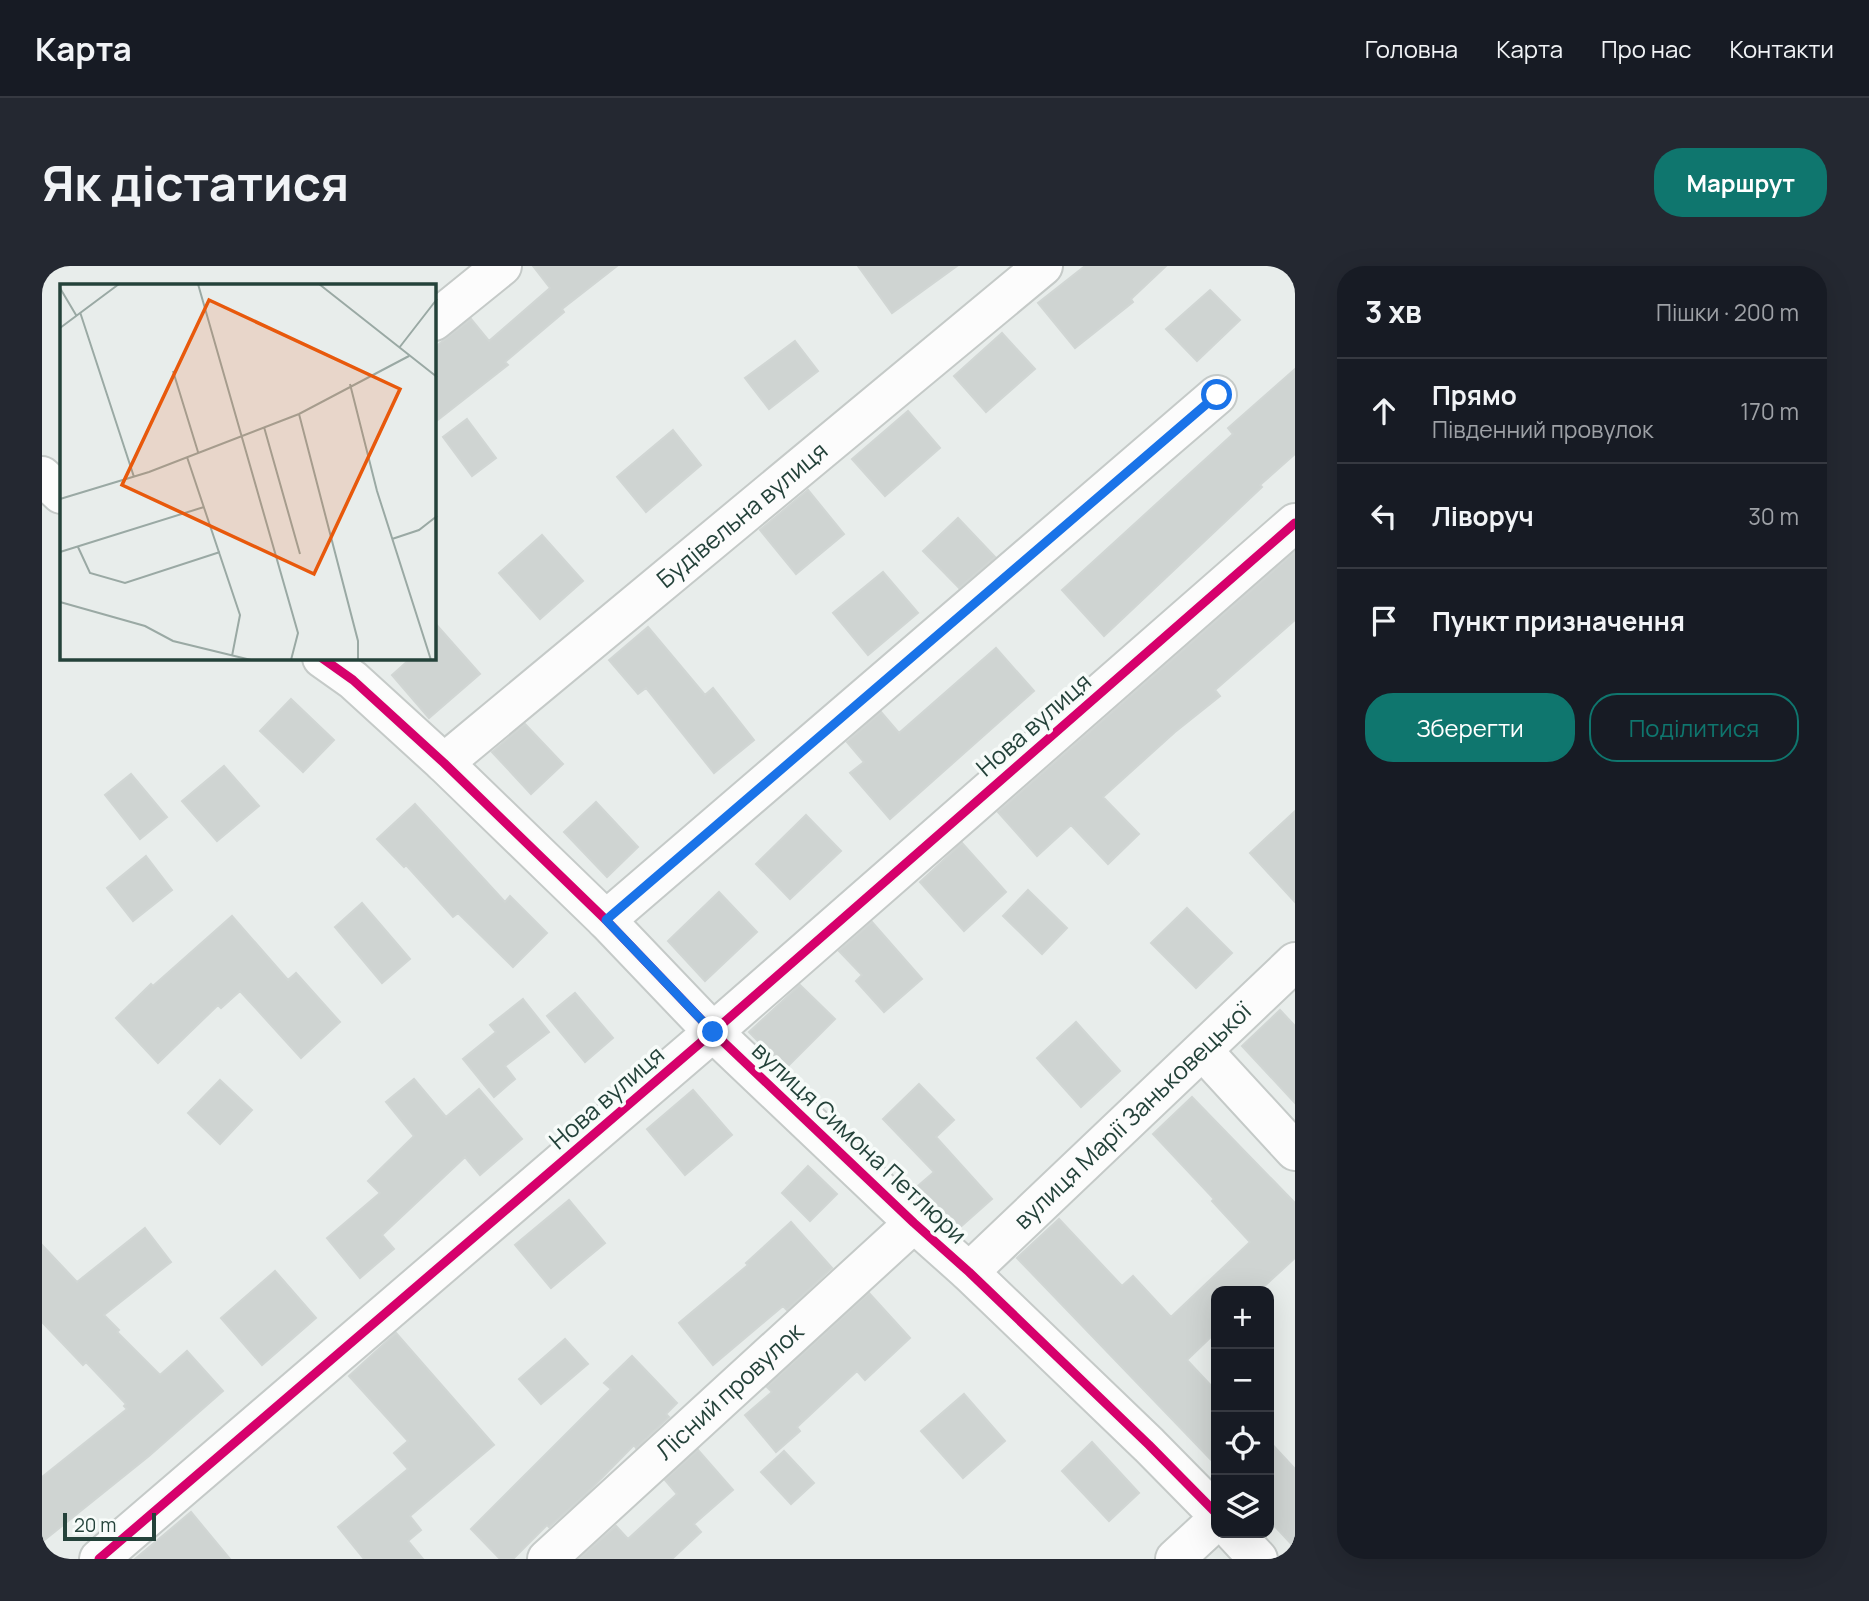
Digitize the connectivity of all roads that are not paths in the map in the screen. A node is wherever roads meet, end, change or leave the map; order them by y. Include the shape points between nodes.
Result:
1 (502, 266) edge
2 (1043, 266) edge
3 (436, 319) edge
4 (1217, 395) dead end
5 (42, 476) edge
6 (60, 493) edge
7 (1295, 523) edge
8 (325, 660) edge
9 (444, 763) junction
10 (606, 920) junction
11 (1295, 962) edge
12 (713, 1032) junction
13 (1203, 1051) junction
14 (1295, 1151) edge
15 (914, 1223) junction
16 (969, 1272) junction
17 (1211, 1508) edge
18 (1211, 1526) edge
19 (1239, 1538) edge
20 (99, 1559) edge
21 (547, 1559) edge
22 (1175, 1559) edge
23 (1258, 1559) edge

1 - 3 street
2 - 9 street, Будівельна вулиця
4 - 10 street
5 - 6 street
7 - 12 street, Нова вулиця
8 - 9 street, вулиця Симона Петлюри
9 - 10 street, вулиця Симона Петлюри
10 - 12 street, вулиця Симона Петлюри
11 - 13 street, вулиця Марії Заньковецької
12 - 15 street, вулиця Симона Петлюри
12 - 20 street, Нова вулиця
13 - 14 street
13 - 16 street, вулиця Марії Заньковецької
15 - 16 street, вулиця Симона Петлюри
15 - 21 street, Лісний провулок
16 - 17 street, вулиця Симона Петлюри
18 - 22 street
19 - 23 street

